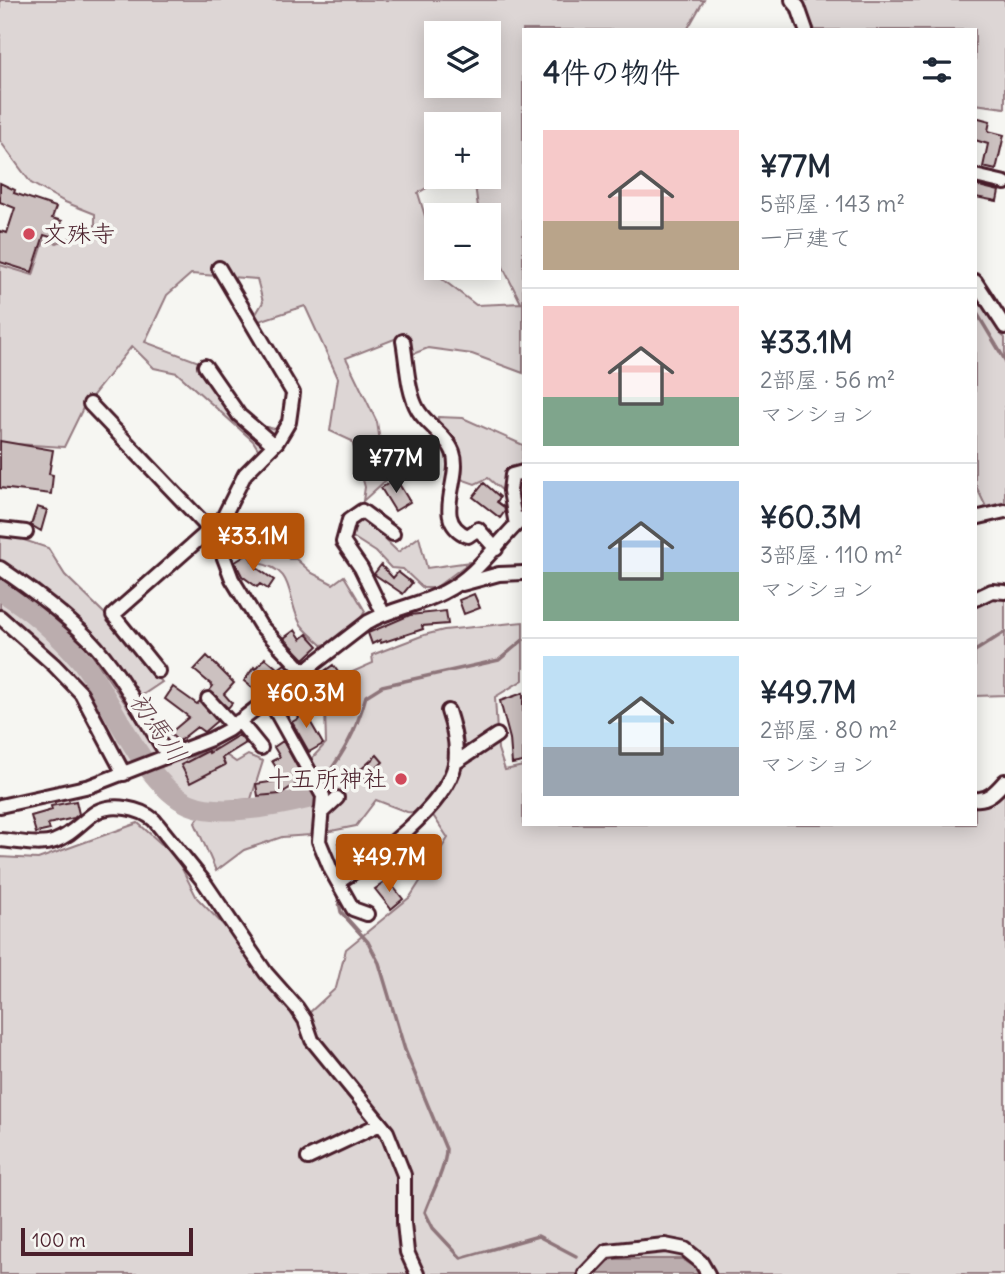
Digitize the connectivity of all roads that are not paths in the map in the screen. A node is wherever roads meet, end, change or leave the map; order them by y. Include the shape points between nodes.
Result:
1 (792, 0) edge
2 (805, 28) edge
3 (977, 176) edge
4 (1005, 183) edge
5 (219, 268) dead end
6 (977, 284) edge
7 (1005, 327) edge
8 (403, 341) dead end
9 (205, 366) dead end
10 (90, 404) dead end
11 (274, 445) junction
12 (522, 472) edge
13 (1005, 511) edge
14 (977, 518) edge
15 (519, 522) edge
16 (0, 529) edge
17 (26, 532) dead end
18 (215, 534) junction
19 (393, 534) dead end
20 (496, 549) junction
21 (0, 568) edge
22 (522, 573) edge
23 (456, 586) junction
24 (1005, 592) edge
25 (977, 597) edge
26 (383, 613) junction
27 (0, 617) edge
28 (158, 671) dead end
29 (304, 672) junction
30 (208, 699) dead end
31 (269, 699) junction
32 (449, 711) dead end
33 (236, 724) junction
34 (497, 735) dead end
35 (261, 748) dead end
36 (165, 757) junction
37 (455, 763) junction
38 (129, 772) junction
39 (1005, 781) edge
40 (337, 798) dead end
41 (977, 799) edge
42 (0, 806) edge
43 (321, 813) junction
44 (0, 840) edge
45 (340, 881) junction
46 (367, 914) dead end
47 (380, 1124) junction
48 (309, 1158) dead end
49 (417, 1274) edge
50 (585, 1274) edge
51 (708, 1274) edge

1 - 2 street
3 - 4 street
5 - 11 street via 293,393 289,422
6 - 7 street
8 - 20 street via 418,409 453,452 455,473 448,504 453,522 468,536 478,529
9 - 11 street via 239,415
10 - 18 street
11 - 18 street via 245,474
12 - 15 street via 512,475 510,491
13 - 14 street
15 - 20 street
16 - 17 street
18 - 28 street via 207,532 113,615
18 - 29 street via 232,579 260,625
19 - 26 street via 362,511 349,520 343,542
20 - 23 street
21 - 36 street via 90,640 121,681
22 - 23 street
23 - 26 street
24 - 25 street
26 - 29 street
27 - 38 street via 81,693
29 - 31 street
30 - 33 street
31 - 33 street
31 - 43 street via 323,796
32 - 37 street via 457,743
33 - 35 street
33 - 36 street
34 - 37 street
36 - 38 street
37 - 45 street via 442,794 376,859
38 - 42 street via 90,786
39 - 41 street via 993,794
40 - 43 street
43 - 45 street via 319,841
44 - 47 street via 52,843 99,811 127,807 148,814 297,1008 312,1040
45 - 46 street via 354,909
47 - 48 street
47 - 49 street via 404,1175 407,1252
50 - 51 street via 607,1251 664,1245 685,1249

